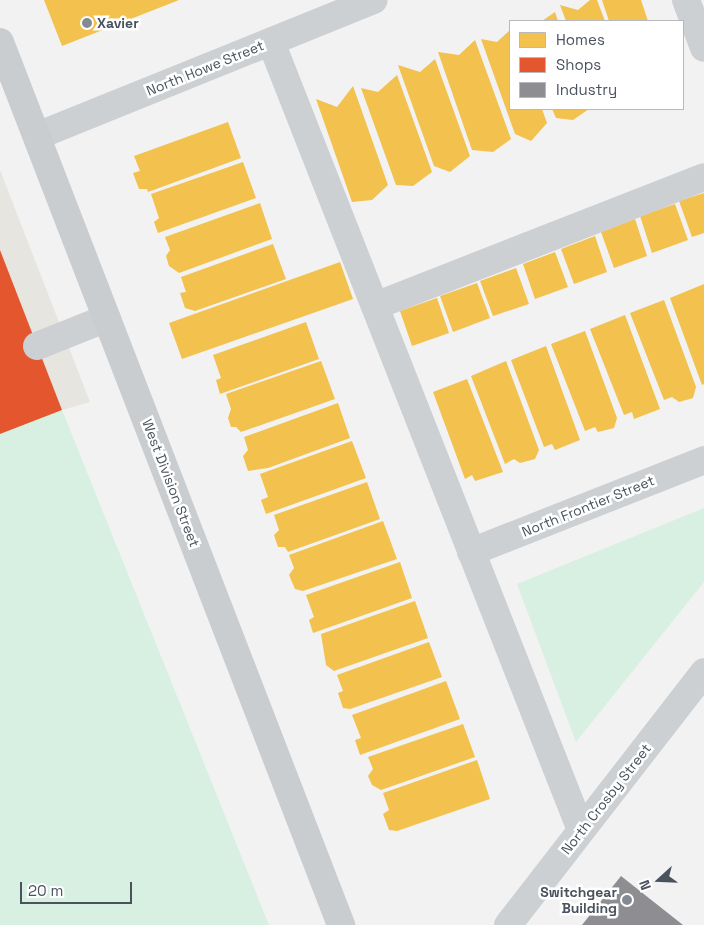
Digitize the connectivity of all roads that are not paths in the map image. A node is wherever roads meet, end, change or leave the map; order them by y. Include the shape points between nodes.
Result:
1 (374, 0) edge
2 (686, 0) edge
3 (0, 42) edge
4 (271, 42) junction
5 (704, 48) edge
6 (37, 136) junction
7 (704, 177) edge
8 (375, 306) junction
9 (107, 318) junction
10 (37, 346) dead end
11 (704, 460) edge
12 (471, 552) junction
13 (704, 672) edge
14 (581, 830) junction
15 (341, 925) edge
16 (508, 925) edge

1 - 4 street, North Howe Street
2 - 5 street
3 - 6 main road, West Division Street
4 - 6 street, North Howe Street
4 - 8 street
6 - 9 main road, West Division Street
7 - 8 street
8 - 12 street
9 - 10 street
9 - 15 main road, West Division Street
11 - 12 street, North Frontier Street
12 - 14 street
13 - 14 street, North Crosby Street
14 - 16 street, North Crosby Street

